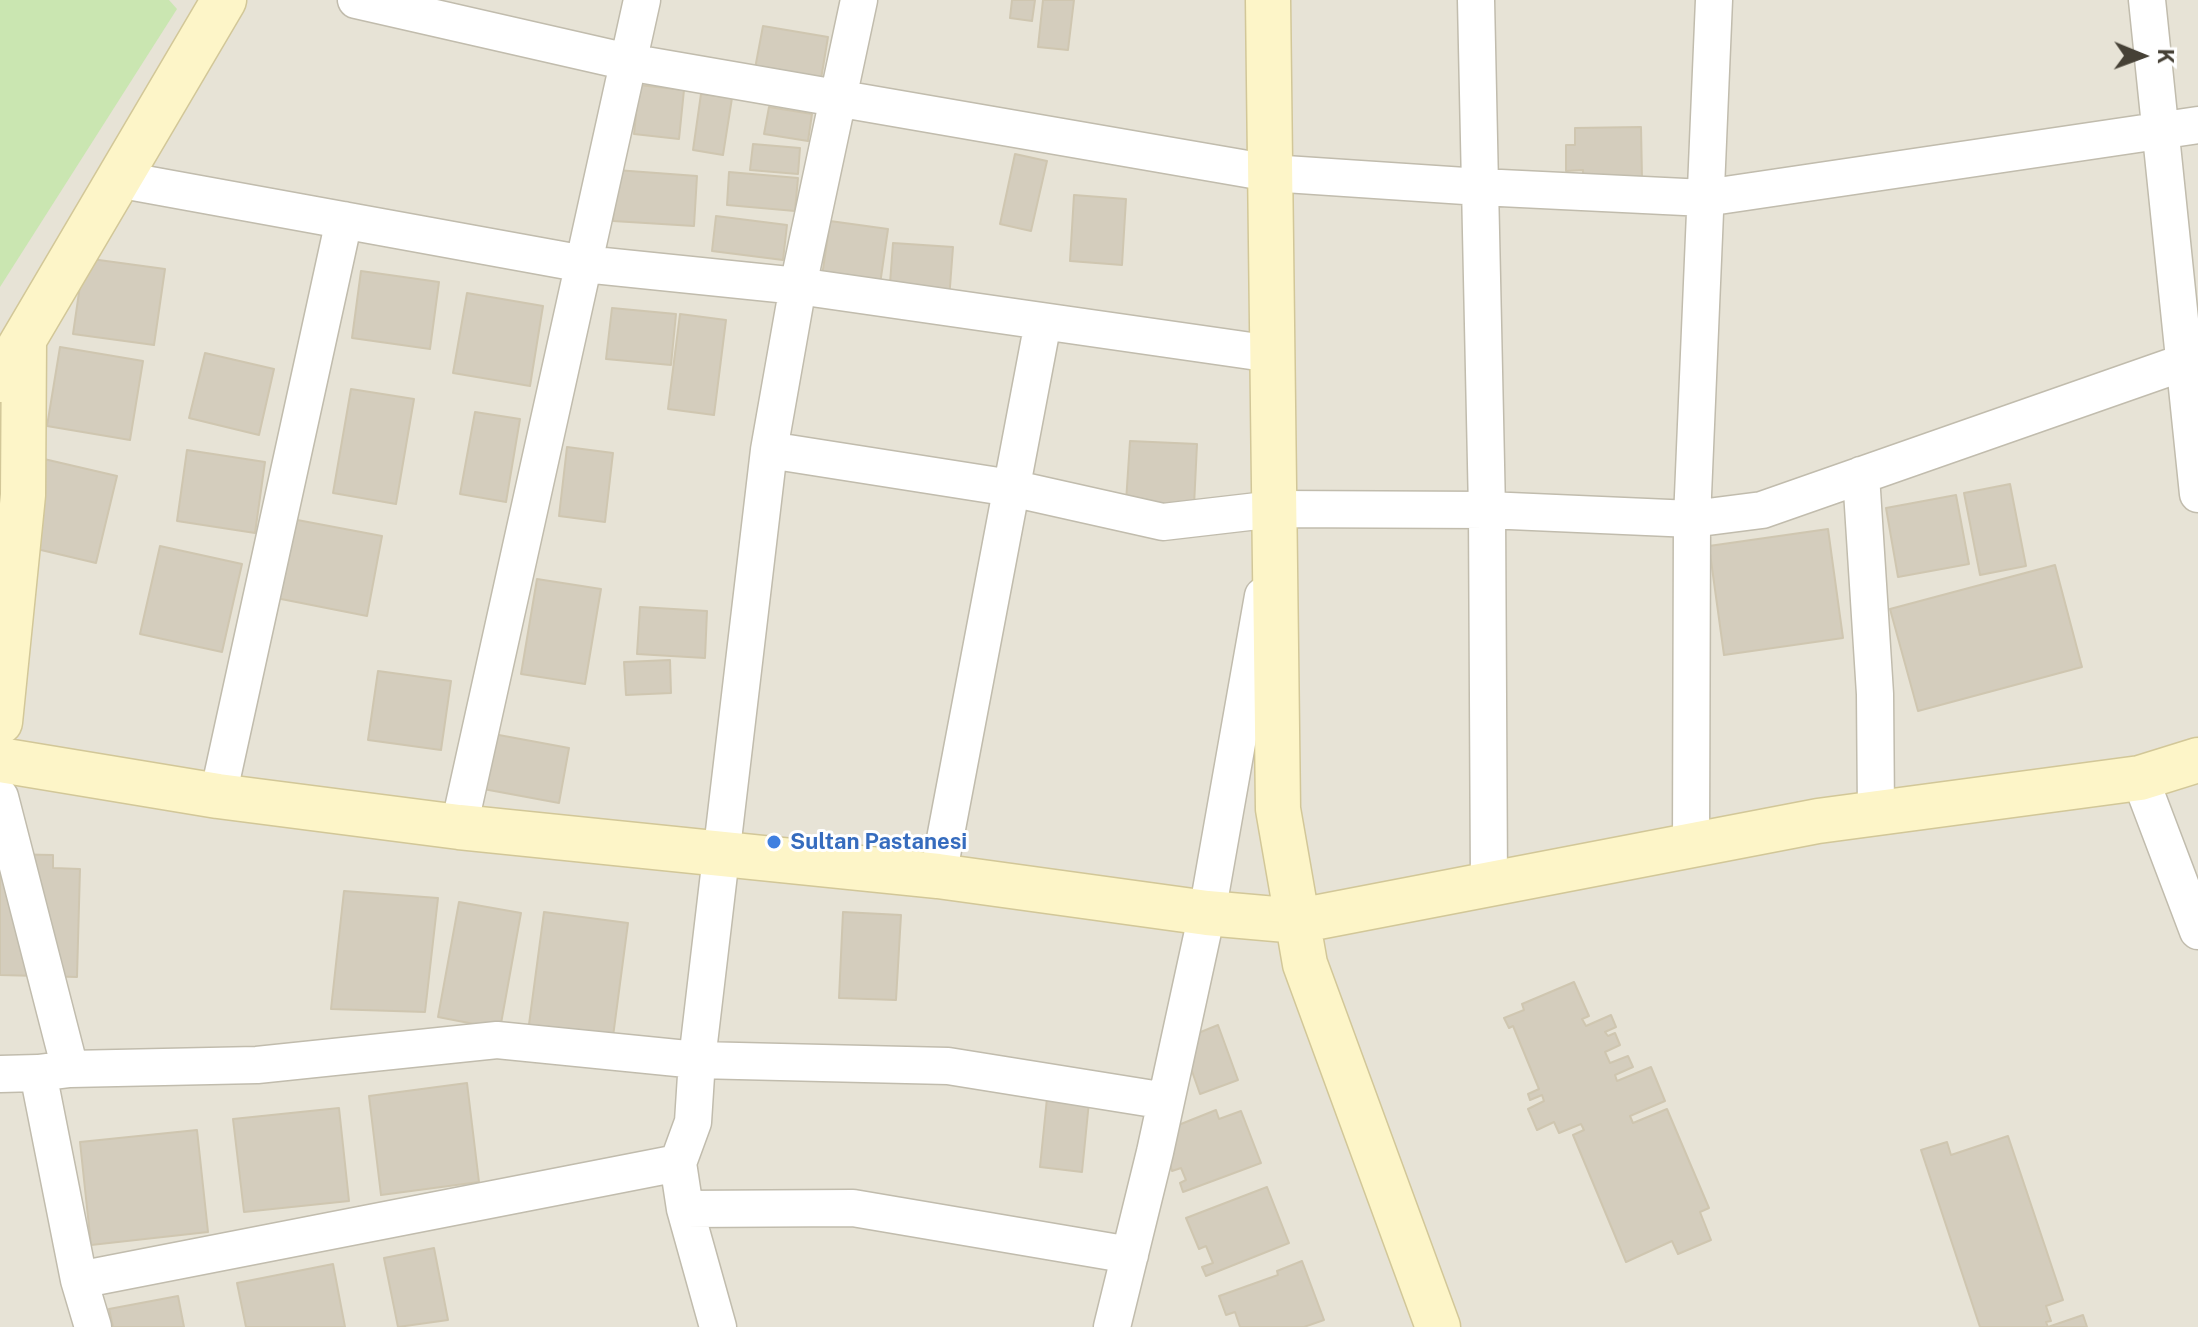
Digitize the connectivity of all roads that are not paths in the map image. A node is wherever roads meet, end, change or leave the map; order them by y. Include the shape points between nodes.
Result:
1 (224, 0) edge
2 (356, 0) edge
3 (642, 0) edge
4 (859, 0) edge
5 (1268, 0) edge
6 (1476, 0) edge
7 (1714, 0) edge
8 (2147, 0) edge
9 (628, 62) junction
10 (838, 97) junction
11 (2198, 125) edge
12 (2161, 129) junction
13 (1270, 173) junction
14 (117, 179) junction
15 (1480, 187) junction
16 (1705, 198) junction
17 (344, 220) junction
18 (584, 264) junction
19 (798, 286) junction
20 (2189, 308) edge
21 (1043, 322) junction
22 (24, 338) junction
23 (1272, 354) junction
24 (2185, 362) junction
25 (0, 380) edge
26 (769, 450) junction
27 (1861, 475) junction
28 (2197, 478) edge
29 (1011, 488) junction
30 (1487, 510) junction
31 (1275, 519) junction
32 (1692, 519) junction
33 (0, 722) edge
34 (0, 760) edge
35 (2198, 760) edge
36 (2140, 778) junction
37 (218, 796) junction
38 (0, 797) edge
39 (1876, 813) junction
40 (459, 827) junction
41 (1691, 846) junction
42 (722, 852) junction
43 (938, 876) junction
44 (1489, 884) junction
45 (1207, 913) junction
46 (1298, 921) junction
47 (2198, 931) edge
48 (697, 1060) junction
49 (54, 1071) junction
50 (0, 1074) edge
51 (1166, 1101) junction
52 (678, 1163) junction
53 (685, 1209) junction
54 (1130, 1255) junction
55 (79, 1280) junction
56 (93, 1327) edge
57 (718, 1327) edge
58 (1112, 1327) edge
59 (1438, 1327) edge

1 - 14 street
2 - 9 street
3 - 9 street
4 - 10 street
5 - 13 street
6 - 15 street
7 - 16 street
8 - 12 street
9 - 10 street
9 - 18 street
10 - 13 street
10 - 19 street
11 - 12 street
12 - 16 street
12 - 20 street
13 - 15 street
13 - 23 street
14 - 17 street
14 - 22 street
15 - 16 street
15 - 30 street
16 - 32 street
17 - 18 street
17 - 37 street
18 - 19 street
18 - 40 street
19 - 21 street
19 - 26 street
20 - 24 street
21 - 23 street
21 - 29 street
22 - 25 street
22 - 33 street via 23,495
23 - 31 street
24 - 27 street
24 - 28 street
26 - 29 street
26 - 42 street
27 - 32 street via 1762,510
27 - 39 street via 1875,694
29 - 31 street via 1163,522
29 - 43 street
30 - 31 street
30 - 32 street
30 - 44 street
31 - 45 street
31 - 46 street via 1278,809
32 - 41 street
34 - 37 street
35 - 36 street
36 - 39 street
36 - 47 street
37 - 40 street
38 - 49 street
39 - 41 street
40 - 42 street
41 - 44 street
42 - 43 street
42 - 48 street
43 - 45 street
44 - 46 street
45 - 46 street
45 - 51 street
46 - 59 street via 1305,964
48 - 49 street via 497,1040 257,1065
48 - 51 street via 948,1066
48 - 52 street via 693,1122
49 - 50 street
49 - 55 street
51 - 54 street
52 - 53 street
52 - 55 street
53 - 54 street via 853,1208
53 - 57 street
54 - 58 street
55 - 56 street

